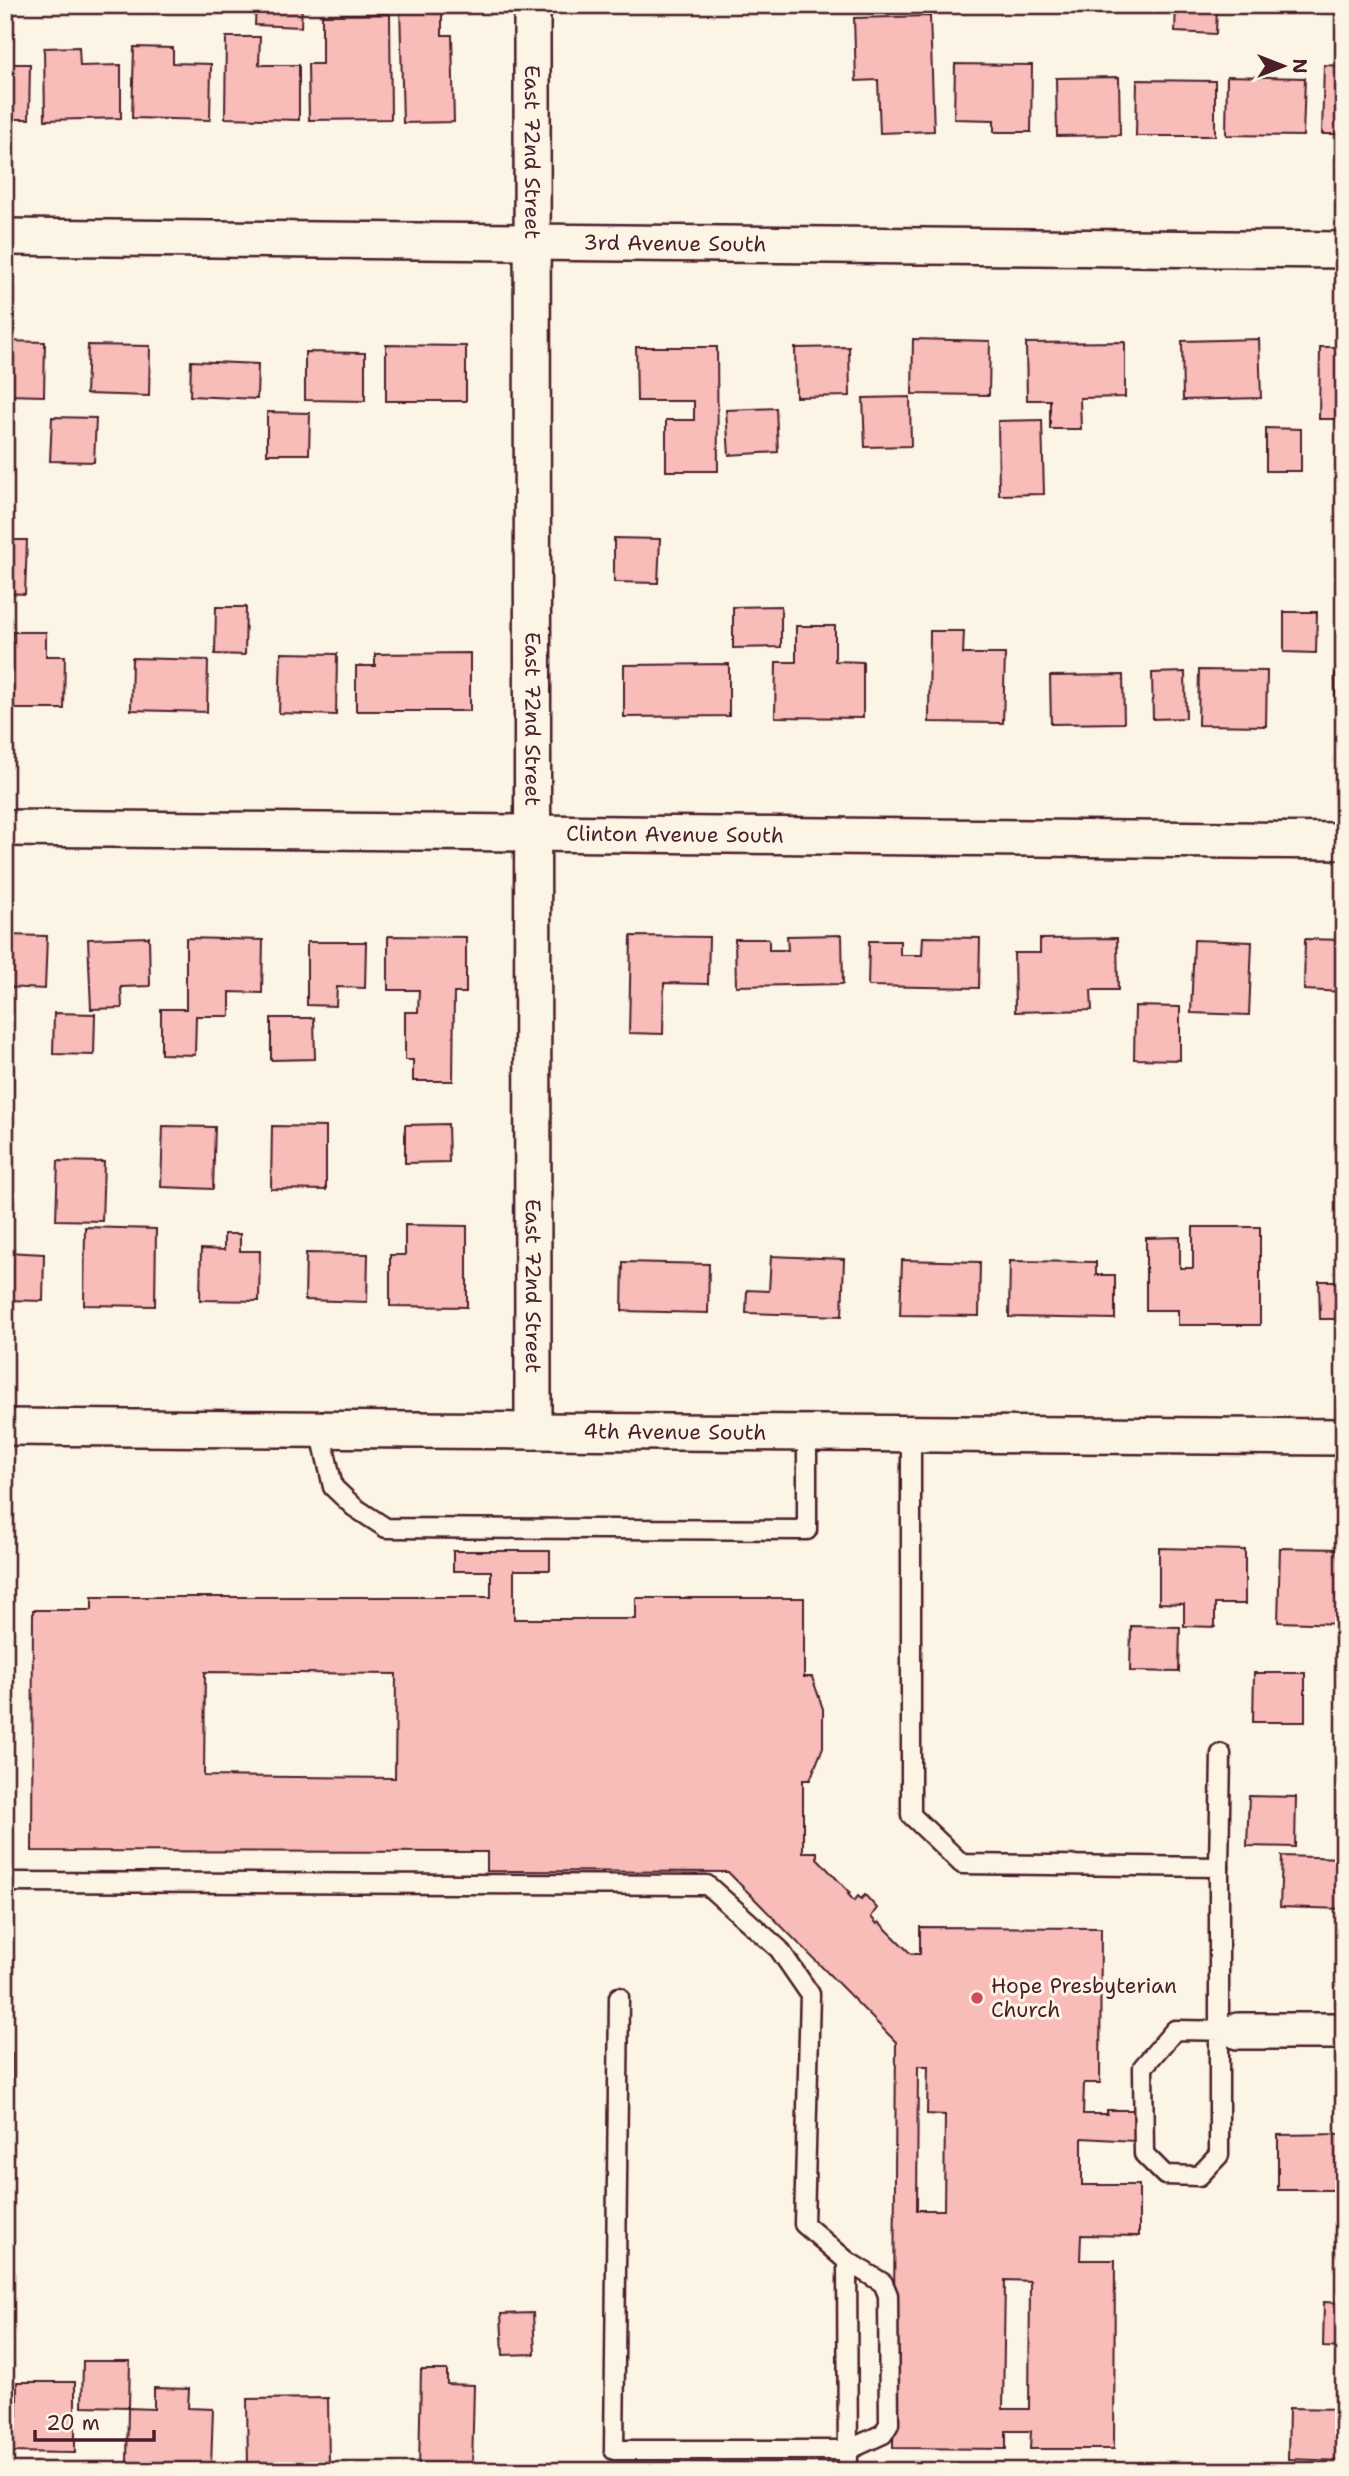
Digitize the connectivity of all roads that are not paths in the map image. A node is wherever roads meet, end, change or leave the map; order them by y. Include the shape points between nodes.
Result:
1 (532, 5) edge
2 (5, 237) edge
3 (532, 242) junction
4 (1344, 250) edge
5 (5, 828) edge
6 (531, 832) junction
7 (1344, 841) edge
8 (5, 1427) edge
9 (320, 1429) junction
10 (533, 1431) junction
11 (807, 1433) junction
12 (911, 1434) junction
13 (1344, 1437) edge
14 (1221, 1754) dead end
15 (1219, 1867) junction
16 (5, 1882) edge
17 (619, 1997) dead end
18 (1229, 2031) junction
19 (1344, 2031) edge
20 (847, 2261) junction
21 (848, 2450) junction
22 (848, 2471) edge

1 - 3 street, East 72nd Street
2 - 3 street, 3rd Avenue South
3 - 4 street, 3rd Avenue South
3 - 6 street, East 72nd Street
5 - 6 street, Clinton Avenue South
6 - 7 street, Clinton Avenue South
6 - 10 street, East 72nd Street
8 - 9 street, 4th Avenue South
9 - 10 street, 4th Avenue South
9 - 11 lane via 333,1487 386,1528 807,1530
10 - 11 street, 4th Avenue South
11 - 12 street, 4th Avenue South
12 - 13 street, 4th Avenue South
12 - 15 lane via 911,1815 962,1864
14 - 15 lane
15 - 18 lane
16 - 20 lane via 707,1885 779,1949 810,1994 804,2224
17 - 21 lane via 614,2450
18 - 18 lane via 1175,2031 1143,2067 1143,2154 1165,2175 1199,2176 1219,2155
18 - 19 street
20 - 21 lane
20 - 21 lane via 883,2283 888,2295 889,2424 883,2434
21 - 22 lane

